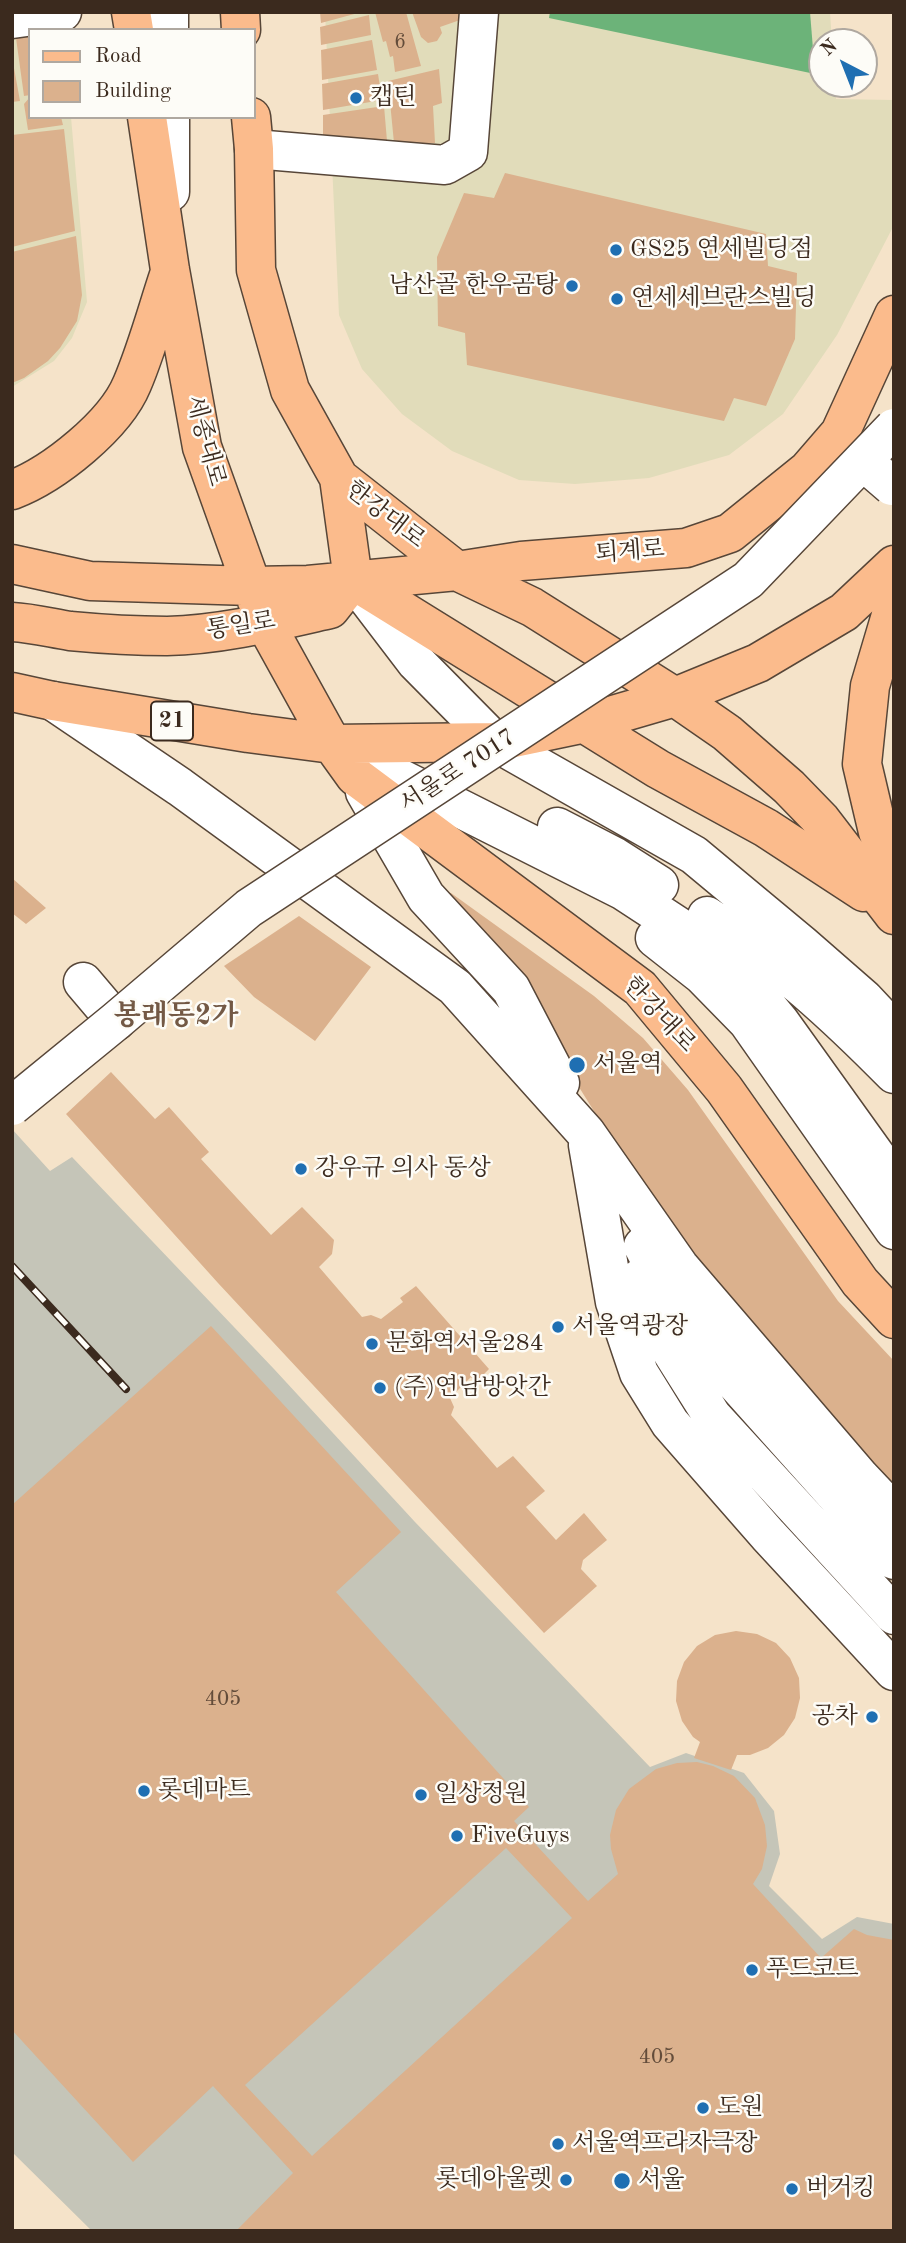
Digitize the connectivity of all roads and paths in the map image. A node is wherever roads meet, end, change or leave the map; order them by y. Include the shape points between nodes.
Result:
1 (62, 12) edge
2 (479, 12) edge
3 (12, 19) edge
4 (147, 119) edge
5 (170, 119) edge
6 (253, 133) edge
7 (170, 270) junction
8 (894, 315) edge
9 (894, 428) edge
10 (863, 461) junction
11 (339, 478) junction
12 (892, 486) dead end
13 (12, 489) edge
14 (12, 564) edge
15 (894, 565) edge
16 (457, 570) junction
17 (353, 580) junction
18 (251, 586) junction
19 (894, 605) edge
20 (12, 622) edge
21 (265, 623) junction
22 (12, 692) edge
23 (675, 697) junction
24 (53, 702) junction
25 (586, 723) junction
26 (495, 742) junction
27 (332, 744) junction
28 (355, 775) junction
29 (518, 837) junction
30 (894, 864) edge
31 (891, 912) edge
32 (83, 982) dead end
33 (116, 1021) junction
34 (894, 1031) edge
35 (894, 1074) edge
36 (12, 1106) edge
37 (586, 1133) junction
38 (894, 1181) edge
39 (894, 1230) edge
40 (894, 1319) edge
41 (894, 1513) edge
42 (819, 1534) junction
43 (894, 1560) edge
44 (832, 1603) junction
45 (894, 1615) edge
46 (894, 1671) edge

1 - 3 street
2 - 6 street via 468,152 445,165
4 - 7 main road, 세종대로
5 - 7 street
6 - 11 main road via 256,270 290,390
7 - 13 main road via 131,386 102,429 33,482
7 - 18 main road, 세종대로 via 202,447
8 - 16 main road, 퇴계로 via 840,433 808,470 730,533 686,548
9 - 10 street, 서울로 7017, bridge
10 - 12 street, bridge
10 - 33 street, 서울로 7017, bridge via 748,580 249,908
11 - 16 main road, 한강대로
11 - 17 main road
14 - 18 main road, 통일로 via 90,581
15 - 23 main road via 844,612 762,662
16 - 17 main road, 퇴계로
16 - 23 main road, 한강대로 via 533,607
17 - 18 main road, 퇴계로
17 - 21 main road, 통일로 via 330,609
17 - 25 main road, 한강대로
17 - 26 street via 416,662
18 - 21 main road, 세종대로
19 - 30 main road via 870,686 862,764 878,832
20 - 21 main road, 통일로 via 69,631 168,636
21 - 27 main road, 세종대로
22 - 24 main road, 21
23 - 25 main road
23 - 31 main road, 한강대로 via 727,733 789,787 821,820
24 - 27 main road, 21
24 - 37 street via 180,787 455,987
25 - 26 main road
25 - 31 main road, 한강대로 via 766,828
26 - 27 main road
26 - 34 street via 694,855 864,999
27 - 28 main road, 한강대로
27 - 29 street
27 - 35 street via 505,800 615,856 746,941 843,1022
28 - 37 street via 426,897 511,989
28 - 40 main road, 한강대로 via 640,988 724,1088 860,1282
29 - 38 street via 624,891 728,959 780,1022
29 - 39 street via 702,975 748,1022
32 - 33 street
33 - 36 street, 서울로 7017, bridge
37 - 41 street via 679,1266
37 - 42 street via 656,1327 712,1416
37 - 43 street via 674,1307 716,1361
37 - 44 street via 615,1302 639,1373 670,1423
42 - 44 street
42 - 45 street
44 - 46 street

